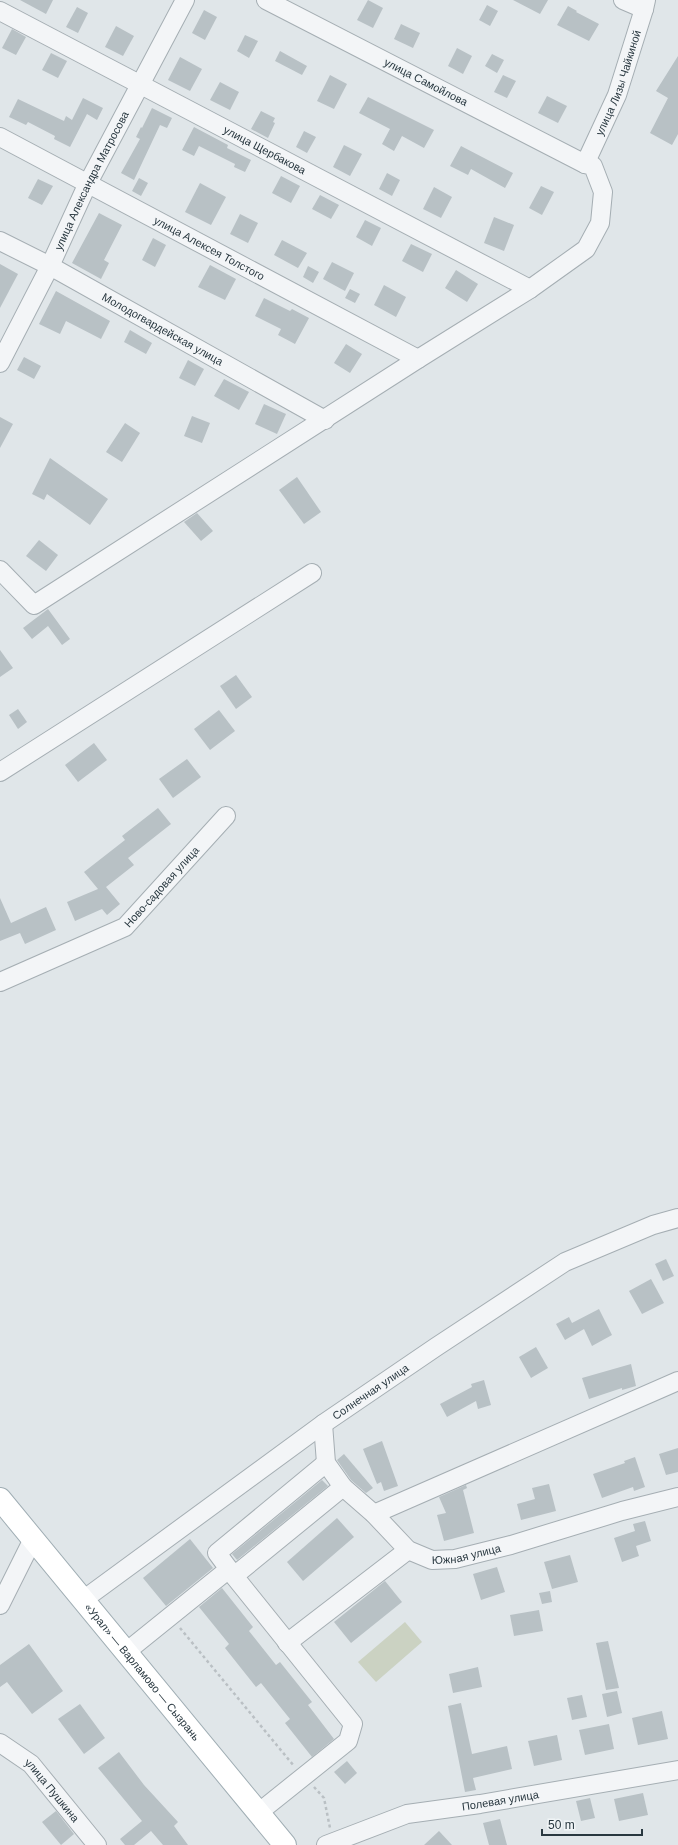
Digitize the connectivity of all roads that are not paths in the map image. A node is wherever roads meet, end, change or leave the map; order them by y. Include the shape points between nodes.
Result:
1 (186, 0) edge
2 (266, 0) edge
3 (623, 0) edge
4 (645, 4) edge
5 (0, 11) edge
6 (140, 85) junction
7 (0, 137) edge
8 (585, 164) junction
9 (88, 183) junction
10 (0, 241) edge
11 (50, 266) junction
12 (530, 289) junction
13 (418, 359) junction
14 (0, 363) edge
15 (324, 420) junction
16 (0, 570) edge
17 (312, 573) dead end
18 (0, 772) edge
19 (226, 816) dead end
20 (0, 982) edge
21 (678, 1218) edge
22 (678, 1381) edge
23 (323, 1424) junction
24 (326, 1463) junction
25 (343, 1487) junction
26 (678, 1497) edge
27 (0, 1499) edge
28 (374, 1514) junction
29 (33, 1539) junction
30 (408, 1550) junction
31 (231, 1573) junction
32 (83, 1600) junction
33 (0, 1605) edge
34 (287, 1643) junction
35 (126, 1652) junction
36 (0, 1742) edge
37 (678, 1770) edge
38 (258, 1813) junction
39 (330, 1844) edge
40 (97, 1845) edge
41 (285, 1845) edge

1 - 6 street, улица Александра Матросова
2 - 8 street, улица Самойлова
3 - 4 street
4 - 8 street, улица Лизы Чайкиной via 616,95
5 - 6 street, улица Щербакова
6 - 9 street, улица Александра Матросова
6 - 12 street, улица Щербакова
7 - 9 street, улица Алексея Толстого
8 - 12 street, улица Самойлова via 593,166 601,187 600,223 586,249
9 - 11 street, улица Александра Матросова
9 - 13 street, улица Алексея Толстого
10 - 11 street, Молодогвардейская улица
11 - 14 street, улица Александра Матросова
11 - 15 street, Молодогвардейская улица
12 - 13 street
13 - 15 street
15 - 16 street via 34,605
17 - 18 street
19 - 20 street, Ново-садовая улица via 125,927
21 - 23 street, Солнечная улица via 653,1225 565,1262
22 - 28 street
23 - 24 street
23 - 32 street, Солнечная улица
24 - 25 street, Южная улица
24 - 31 street via 217,1552
25 - 28 street, Южная улица
25 - 31 street
26 - 30 street, Южная улица via 455,1559 432,1560
27 - 29 main road, «Урал» — Варламово — Сызрань
28 - 30 street, Южная улица
29 - 32 main road, «Урал» — Варламово — Сызрань
29 - 33 street
30 - 34 street
31 - 34 street
31 - 35 street via 170,1616
32 - 35 main road, «Урал» — Варламово — Сызрань
34 - 38 street via 353,1724 348,1741
35 - 38 main road, «Урал» — Варламово — Сызрань
36 - 40 street, улица Пушкина via 31,1764
37 - 39 street, Полевая улица via 488,1803 407,1814
38 - 41 main road, «Урал» — Варламово — Сызрань

